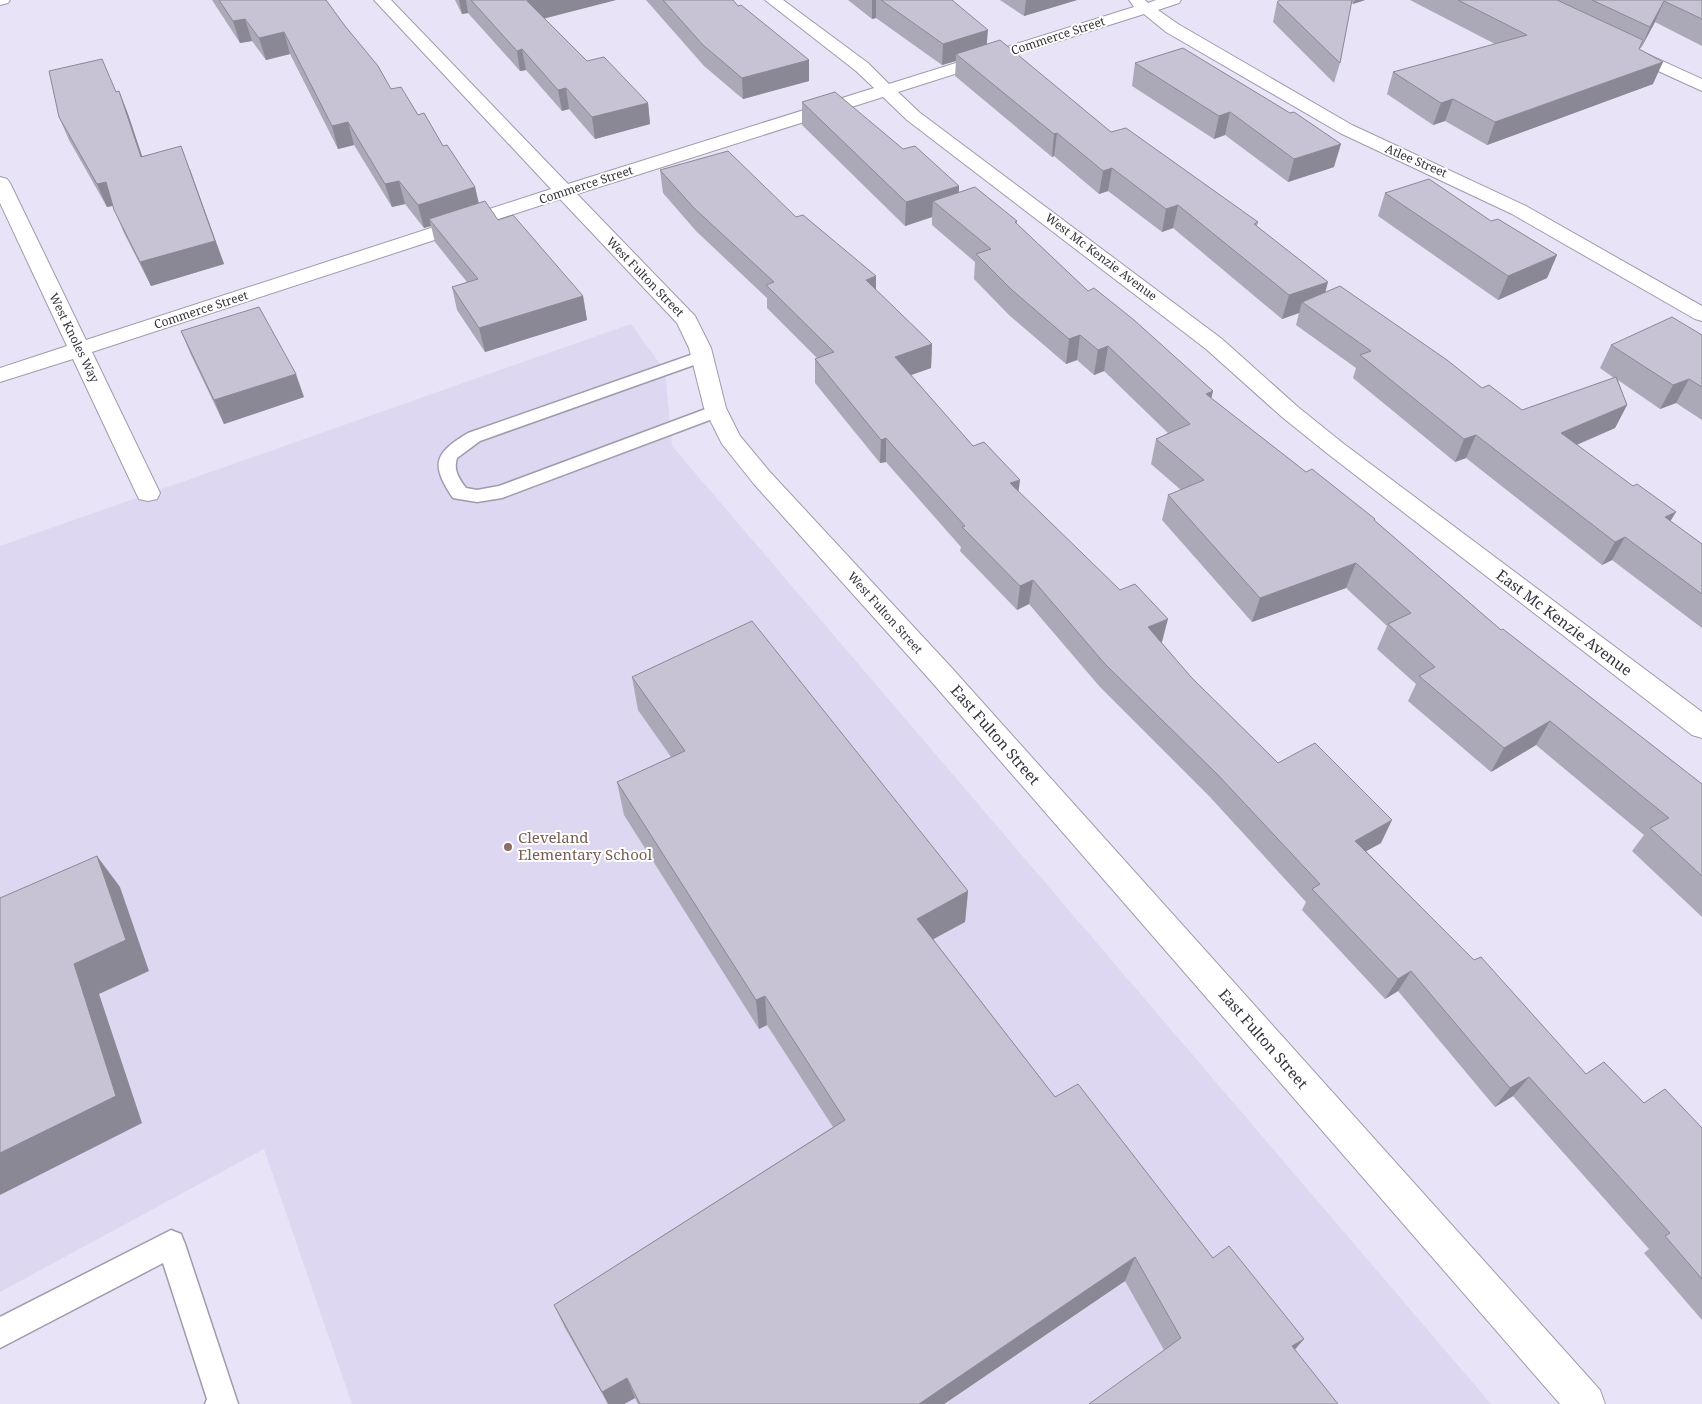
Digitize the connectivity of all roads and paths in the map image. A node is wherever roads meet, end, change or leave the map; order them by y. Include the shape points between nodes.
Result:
1 (382, 0) edge
2 (773, 0) edge
3 (1173, 0) edge
4 (1141, 4) edge
5 (1616, 45) edge
6 (1702, 86) edge
7 (887, 90) junction
8 (0, 182) edge
9 (563, 192) junction
10 (1702, 315) edge
11 (80, 349) junction
12 (702, 356) junction
13 (0, 375) edge
14 (717, 411) junction
15 (148, 493) dead end
16 (1426, 518) joint
17 (940, 673) joint
18 (1702, 728) edge
19 (0, 1333) edge
20 (220, 1404) edge
21 (1586, 1404) edge

1 - 9 street, West Fulton Street
2 - 7 street, West Mc Kenzie Avenue via 862,67
3 - 4 street, Commerce Street
4 - 7 street, Commerce Street
4 - 10 street, Atlee Street via 1172,28 1346,129 1519,210
5 - 6 street
7 - 9 street, Commerce Street
7 - 16 street, West Mc Kenzie Avenue via 913,116 1214,344 1290,412
8 - 11 street, West Knoles Way
9 - 11 street, Commerce Street
9 - 12 street, West Fulton Street via 687,321
11 - 13 street, Commerce Street
11 - 15 street, West Knoles Way
12 - 14 street, West Fulton Street
12 - 14 lane via 474,437 453,451 446,462 447,474 460,494 477,496 502,492
14 - 17 street, West Fulton Street via 730,439 762,478
16 - 18 street, East Mc Kenzie Avenue
17 - 21 street, East Fulton Street
19 - 20 lane via 170,1244 223,1402

